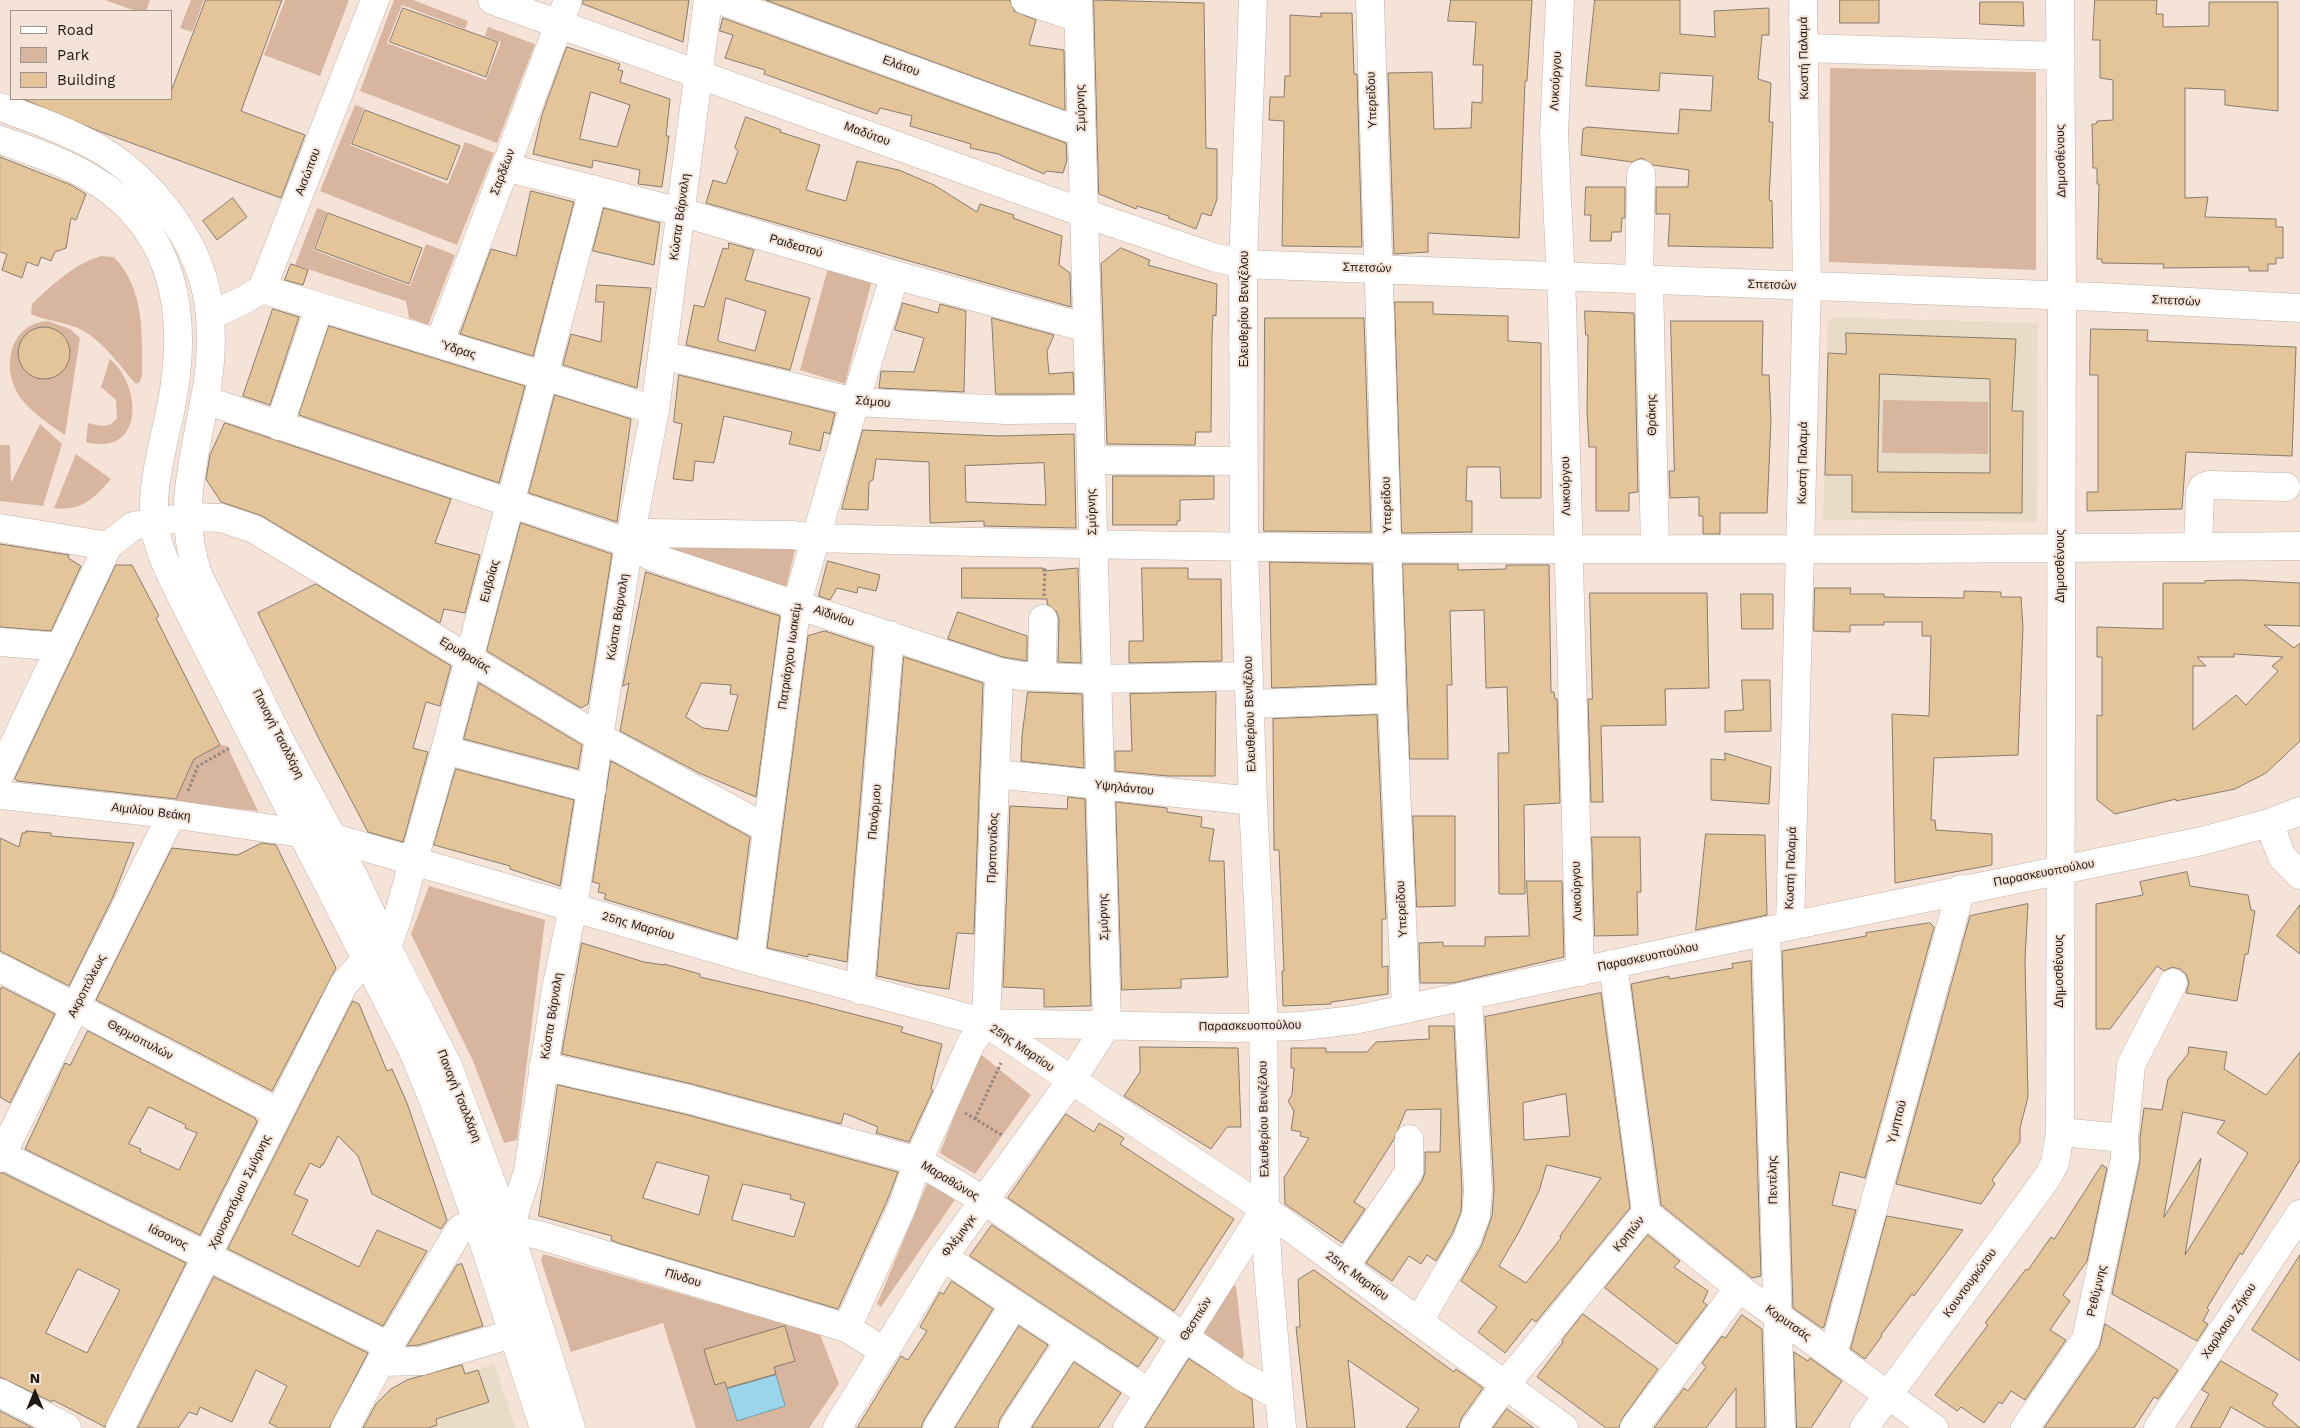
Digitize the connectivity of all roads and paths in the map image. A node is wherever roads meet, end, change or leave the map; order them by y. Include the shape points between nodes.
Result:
1 (375, 0) edge
2 (492, 0) edge
3 (708, 0) edge
4 (720, 0) edge
5 (1025, 0) edge
6 (1252, 0) edge
7 (1370, 0) edge
8 (1560, 0) edge
9 (1803, 0) edge
10 (2060, 0) edge
11 (1078, 9) edge
12 (564, 12) edge
13 (1804, 48) junction
14 (2060, 56) junction
15 (700, 73) junction
16 (0, 107) edge
17 (1082, 132) junction
18 (0, 140) edge
19 (504, 167) junction
20 (1641, 174) dead end
21 (593, 189) junction
22 (681, 212) junction
23 (1084, 213) junction
24 (1243, 264) junction
25 (1377, 269) junction
26 (895, 275) junction
27 (1559, 276) junction
28 (1644, 281) junction
29 (1807, 286) junction
30 (262, 289) junction
31 (2062, 296) junction
32 (319, 308) junction
33 (2300, 308) edge
34 (210, 316) junction
35 (1087, 328) junction
36 (438, 344) junction
37 (662, 355) junction
38 (545, 378) junction
39 (205, 400) junction
40 (855, 402) junction
41 (1089, 409) junction
42 (654, 410) junction
43 (279, 426) junction
44 (1091, 460) junction
45 (1243, 461) junction
46 (2286, 487) dead end
47 (511, 504) junction
48 (187, 517) junction
49 (155, 521) junction
50 (0, 528) edge
51 (818, 538) junction
52 (630, 543) junction
53 (1046, 544) junction
54 (1093, 545) junction
55 (108, 546) junction
56 (1388, 546) junction
57 (2300, 546) edge
58 (1244, 547) junction
59 (2198, 547) junction
60 (1568, 548) junction
61 (1655, 548) junction
62 (1800, 548) junction
63 (2060, 549) junction
64 (797, 603) junction
65 (1044, 619) joint
66 (890, 635) junction
67 (0, 642) edge
68 (60, 647) junction
69 (470, 657) junction
70 (999, 672) junction
71 (1248, 676) junction
72 (1042, 677) junction
73 (1097, 679) junction
74 (1392, 699) junction
75 (1251, 704) junction
76 (252, 736) junction
77 (599, 737) junction
78 (445, 750) junction
79 (0, 774) edge
80 (996, 774) junction
81 (1100, 786) junction
82 (592, 789) junction
83 (0, 795) edge
84 (1253, 801) junction
85 (2300, 811) edge
86 (175, 814) junction
87 (2269, 823) junction
88 (766, 828) junction
89 (302, 834) junction
90 (334, 838) junction
91 (413, 862) junction
92 (2059, 870) junction
93 (2300, 875) edge
94 (1961, 889) junction
95 (573, 906) junction
96 (1778, 928) junction
97 (376, 954) junction
98 (750, 959) junction
99 (1613, 964) junction
100 (0, 968) edge
101 (1580, 972) junction
102 (2173, 982) dead end
103 (860, 990) junction
104 (1468, 996) junction
105 (77, 1007) junction
106 (1406, 1009) junction
107 (986, 1023) junction
108 (1107, 1025) junction
109 (1263, 1027) junction
110 (1011, 1040) junction
111 (543, 1066) junction
112 (1072, 1081) junction
113 (945, 1101) junction
114 (279, 1113) junction
115 (975, 1119) junction
116 (2060, 1132) junction
117 (1409, 1138) dead end
118 (2124, 1138) junction
119 (1023, 1148) junction
120 (0, 1156) edge
121 (918, 1161) junction
122 (985, 1201) junction
123 (1265, 1209) junction
124 (1646, 1213) junction
125 (2300, 1214) edge
126 (477, 1223) junction
127 (509, 1230) junction
128 (208, 1256) junction
129 (943, 1257) junction
130 (1344, 1268) junction
131 (1738, 1288) junction
132 (1014, 1305) junction
133 (1776, 1314) junction
134 (1419, 1321) junction
135 (538, 1326) junction
136 (847, 1328) junction
137 (512, 1335) junction
138 (1185, 1337) junction
139 (1069, 1342) junction
140 (883, 1351) junction
141 (385, 1354) junction
142 (1833, 1354) junction
143 (1506, 1386) junction
144 (1149, 1392) junction
145 (0, 1393) edge
146 (1888, 1395) junction
147 (1280, 1396) junction
148 (67, 1428) edge
149 (120, 1428) edge
150 (345, 1428) edge
151 (544, 1428) edge
152 (571, 1428) edge
153 (837, 1428) edge
154 (937, 1428) edge
155 (1013, 1428) edge
156 (1127, 1428) edge
157 (1282, 1428) edge
158 (1474, 1428) edge
159 (1564, 1428) edge
160 (1634, 1428) edge
161 (1781, 1428) edge
162 (1864, 1428) edge
163 (1934, 1428) edge
164 (2025, 1428) edge
165 (2158, 1428) edge

1 - 30 street, Αισώπου
2 - 12 street, Μαδύτου
3 - 15 street, Κώστα Βάρναλη
4 - 17 street, Ελάτου
5 - 11 street
6 - 24 street, Ελευθερίου Βενιζέλου
7 - 25 street, Υπερείδου
8 - 27 street, Λυκούργου via 1554,134
9 - 13 street, Κωστή Παλαμά
10 - 14 street, Δημοσθένους
11 - 17 street, Σμύρνης
12 - 15 street, Μαδύτου
12 - 19 street, Σαρδέων
13 - 14 street
13 - 29 street, Κωστή Παλαμά
14 - 31 street, Δημοσθένους
15 - 22 street, Κώστα Βάρναλη
15 - 23 street, Μαδύτου
16 - 34 street, Παναγή Τσαλδάρη via 101,150 158,198 197,264
17 - 23 street, Σμύρνης
18 - 49 street, Παναγή Τσαλδάρη via 56,160 114,194 138,217 170,273 179,331 179,356 159,470
19 - 21 street, Ραιδεστού
19 - 36 street, Σαρδέων
20 - 28 street, Θράκης
21 - 22 street, Ραιδεστού
21 - 38 street, Ευβοίας
22 - 26 street, Ραιδεστού
22 - 37 street, Κώστα Βάρναλη
23 - 24 street, Μαδύτου
23 - 35 street, Σμύρνης
24 - 25 street, Σπετσών
24 - 45 street, Ελευθερίου Βενιζέλου
25 - 27 street, Σπετσών
25 - 56 street, Υπερείδου
26 - 35 street, Ραιδεστού
26 - 40 street, Πατριάρχου Ιωακείμ
27 - 28 street, Σπετσών
27 - 60 street, Λυκούργου
28 - 29 street, Σπετσών
28 - 61 street, Θράκης
29 - 31 street, Σπετσών
29 - 62 street, Κωστή Παλαμά
30 - 32 street, Ύδρας
30 - 34 street
31 - 33 street, Σπετσών
31 - 63 street, Δημοσθένους
32 - 36 street, Ύδρας
32 - 43 street
34 - 39 street, Παναγή Τσαλδάρη via 209,377
35 - 41 street, Σμύρνης
36 - 38 street, Ύδρας
37 - 40 street, Σάμου
37 - 42 street, Κώστα Βάρναλη
38 - 42 street, Ύδρας
38 - 47 street, Ευβοίας
39 - 43 street, Αϊδινίου
39 - 48 street, Παναγή Τσαλδάρη via 190,474
40 - 41 street, Σάμου via 1006,410
40 - 51 street, Πατριάρχου Ιωακείμ
41 - 44 street, Σμύρνης
42 - 52 street, Κώστα Βάρναλη
43 - 47 street, Αϊδινίου
44 - 45 street
44 - 54 street, Σμύρνης
45 - 58 street, Ελευθερίου Βενιζέλου
46 - 59 street via 2203,487
47 - 52 street, Αϊδινίου
47 - 69 street, Ευβοίας
48 - 49 street, Ερυθραίας
48 - 69 street, Ερυθραίας via 221,518 254,529
48 - 90 street, Παναγή Τσαλδάρη via 192,556 199,577 285,750
49 - 55 street, Ερυθραίας via 133,526
49 - 76 street, Παναγή Τσαλδάρη via 164,560
50 - 55 street
51 - 52 street via 649,533
51 - 53 street
51 - 64 street, Πατριάρχου Ιωακείμ
52 - 64 street, Αϊδινίου via 652,557
52 - 77 street, Κώστα Βάρναλη
53 - 54 street
53 - 65 path
54 - 58 street
54 - 73 street, Σμύρνης
55 - 68 street
56 - 58 street
56 - 60 street
56 - 74 street, Υπερείδου
57 - 59 street
58 - 71 street, Ελευθερίου Βενιζέλου
59 - 63 street
60 - 61 street
60 - 101 street, Λυκούργου
61 - 62 street
62 - 63 street
62 - 96 street, Κωστή Παλαμά
63 - 92 street, Δημοσθένους
64 - 66 street, Αϊδινίου
64 - 88 street, Πατριάρχου Ιωακείμ
65 - 72 street
66 - 70 street, Αϊδινίου
66 - 103 street, Πανόρμου
67 - 68 street
68 - 79 street
69 - 77 street, Ερυθραίας
69 - 78 street, Ευβοίας
70 - 72 street, Αϊδινίου
70 - 80 street, Προποντίδος
71 - 73 street, Αϊδινίου
71 - 75 street, Ελευθερίου Βενιζέλου
72 - 73 street, Αϊδινίου
73 - 81 street, Σμύρνης
74 - 75 street
74 - 106 street, Υπερείδου
75 - 84 street, Ελευθερίου Βενιζέλου
76 - 86 path via 198,766
76 - 89 street, Παναγή Τσαλδάρη
77 - 82 street, Κώστα Βάρναλη
77 - 88 street, Ερυθραίας
78 - 82 street
78 - 91 street, Ευβοίας
80 - 81 street, Υψηλάντου
80 - 107 street, Προποντίδος
81 - 84 street, Υψηλάντου
81 - 108 street, Σμύρνης
82 - 95 street, Κώστα Βάρναλη
83 - 86 street, Αιμιλίου Βεάκη
84 - 109 street, Ελευθερίου Βενιζέλου
85 - 87 street, Παρασκευοπούλου
86 - 89 street, Αιμιλίου Βεάκη
86 - 105 street, Ακροπόλεως
87 - 92 street, Παρασκευοπούλου via 2202,841
87 - 93 street via 2282,857
88 - 98 street, Πατριάρχου Ιωακείμ
89 - 90 street
89 - 97 street, Παναγή Τσαλδάρη
90 - 91 street, 25ης Μαρτίου
90 - 97 street, Παναγή Τσαλδάρη
91 - 95 street, 25ης Μαρτίου
91 - 97 street, Ευβοίας
92 - 94 street, Παρασκευοπούλου
92 - 116 street, Δημοσθένους
94 - 96 street, Παρασκευοπούλου
94 - 142 street, Υμηττού
95 - 98 street, 25ης Μαρτίου
95 - 111 street, Κώστα Βάρναλη
96 - 99 street, Παρασκευοπούλου
96 - 133 street, Πεντέλης
97 - 114 street, Χρυσοστόμου Σμύρνης via 344,984
97 - 126 street, Παναγή Τσαλδάρη
97 - 127 street, Παναγή Τσαλδάρη via 452,1075
98 - 103 street, 25ης Μαρτίου
99 - 101 street, Παρασκευοπούλου
99 - 124 street, Κρητών
100 - 105 street, Θερμοπυλών
101 - 104 street, Παρασκευοπούλου
102 - 118 street, Ρεθύμνης via 2131,1065
103 - 107 street, 25ης Μαρτίου
104 - 106 street, Παρασκευοπούλου
104 - 134 street via 1478,1191 1476,1214 1467,1240
105 - 114 street, Θερμοπυλών
105 - 120 street, Ακροπόλεως
106 - 109 street, Παρασκευοπούλου via 1354,1020
107 - 108 street, Παρασκευοπούλου
107 - 110 street, 25ης Μαρτίου
107 - 113 street via 971,1043
108 - 109 street, Παρασκευοπούλου
108 - 112 street, Φλέμινγκ
109 - 123 street, Ελευθερίου Βενιζέλου
110 - 112 street, 25ης Μαρτίου
110 - 115 path
111 - 121 street, Μαραθώνος via 688,1099
111 - 127 street, Κώστα Βάρναλη via 528,1171
112 - 119 street, Φλέμινγκ
112 - 123 street, 25ης Μαρτίου
113 - 115 path
113 - 121 street
114 - 128 street, Χρυσοστόμου Σμύρνης
115 - 119 path
116 - 118 street
116 - 146 street, Κουντουριώτου via 2055,1163 2047,1178
117 - 130 street via 1408,1172
118 - 164 street, Ρεθύμνης via 2125,1158 2086,1339
119 - 122 street, Φλέμινγκ
120 - 128 street, Ιάσονος
121 - 122 street, Μαραθώνος
121 - 136 street via 902,1207
122 - 129 street, Φλέμινγκ
122 - 138 street, Μαραθώνος
123 - 130 street, 25ης Μαρτίου
123 - 138 street, Θεσπιών
123 - 147 street, Ελευθερίου Βενιζέλου
124 - 131 street, Κορυτσάς
124 - 143 street, Κρητών
125 - 165 street, Χαρίλαου Ζήκου
126 - 127 street, Πίνδου
126 - 137 street, Παναγή Τσαλδάρη
126 - 141 street via 460,1229
127 - 135 street, Παναγή Τσαλδάρη
127 - 136 street, Πίνδου via 539,1235
128 - 141 street, Ιάσονος
128 - 149 street, Χρυσοστόμου Σμύρνης
129 - 132 street
129 - 140 street, Φλέμινγκ
130 - 134 street, 25ης Μαρτίου
131 - 133 street, Κορυτσάς
131 - 160 street
132 - 139 street
132 - 154 street
133 - 142 street, Κορυτσάς
133 - 161 street, Πεντέλης
134 - 143 street, 25ης Μαρτίου
135 - 137 street, Ιάσονος
135 - 152 street, Παναγή Τσαλδάρη
136 - 140 street, Πίνδου
137 - 141 street, Ιάσονος via 421,1361
137 - 151 street, Παναγή Τσαλδάρη
138 - 144 street, Θεσπιών
138 - 147 street, Μαραθώνος via 1243,1376
139 - 144 street
139 - 155 street
140 - 153 street, Φλέμινγκ
141 - 150 street
142 - 146 street, Κορυτσάς
143 - 158 street, Κρητών
143 - 159 street, 25ης Μαρτίου
144 - 156 street, Θεσπιών
145 - 148 street
146 - 162 street, Κουντουριώτου
146 - 163 street, Κορυτσάς
147 - 157 street, Ελευθερίου Βενιζέλου

